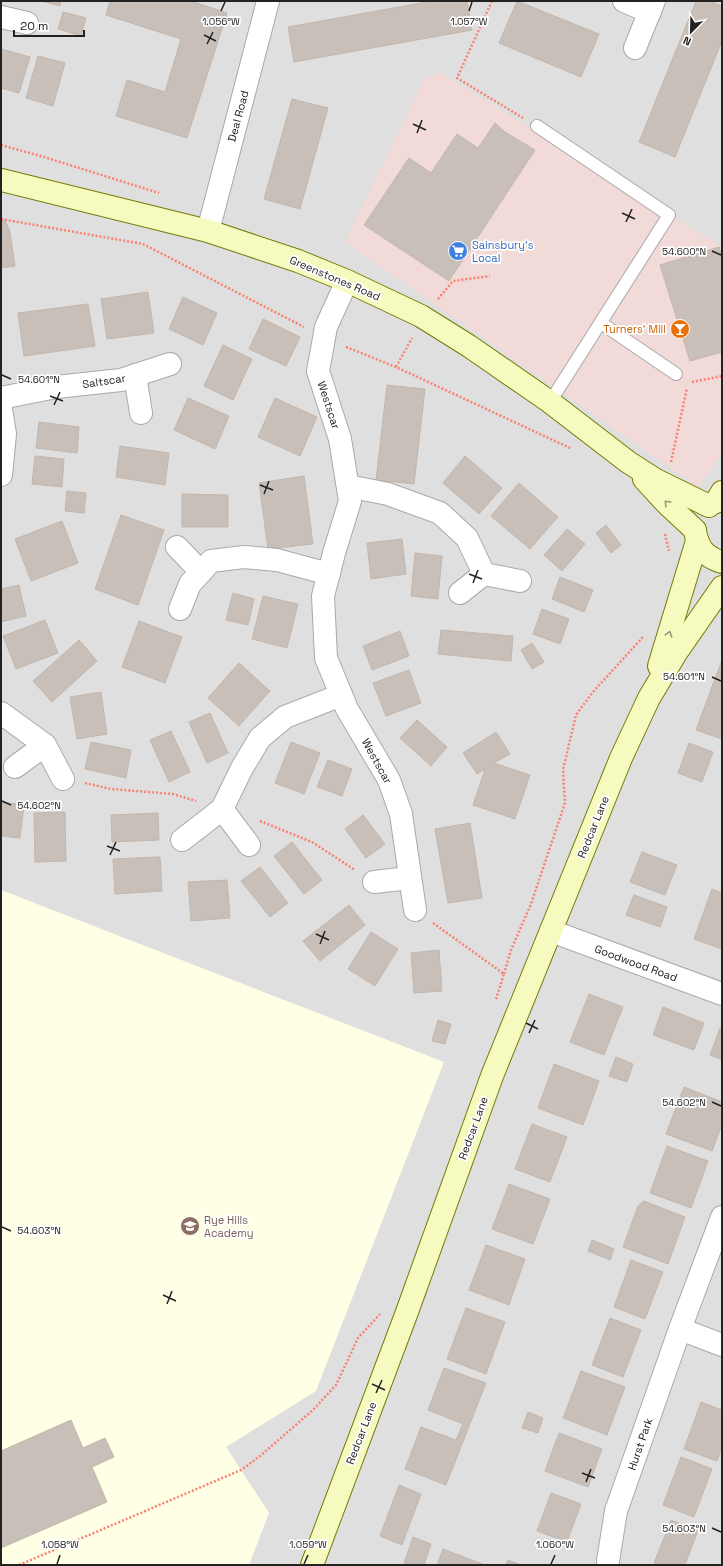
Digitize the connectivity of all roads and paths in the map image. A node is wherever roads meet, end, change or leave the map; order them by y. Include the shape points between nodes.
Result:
1 (268, 1) edge
2 (492, 1) edge
3 (624, 1) edge
4 (652, 7) edge
5 (1, 17) edge
6 (27, 24) dead end
7 (635, 48) dead end
8 (537, 126) joint
9 (1, 180) edge
10 (1, 219) edge
11 (208, 232) junction
12 (347, 281) junction
13 (600, 323) junction
14 (324, 338) junction
15 (170, 364) dead end
16 (676, 374) dead end
17 (135, 375) junction
18 (722, 376) edge
19 (688, 383) dead end
20 (1, 398) edge
21 (550, 402) junction
22 (1, 409) edge
23 (141, 413) dead end
24 (574, 450) dead end
25 (628, 462) junction
26 (1, 475) edge
27 (348, 486) junction
28 (717, 500) edge
29 (696, 535) junction
30 (177, 547) dead end
31 (722, 562) edge
32 (202, 572) junction
33 (329, 574) junction
34 (484, 574) junction
35 (520, 581) dead end
36 (722, 587) edge
37 (460, 593) dead end
38 (180, 609) dead end
39 (647, 632) dead end
40 (341, 695) junction
41 (649, 698) junction
42 (1, 713) edge
43 (45, 745) junction
44 (15, 767) dead end
45 (63, 779) joint
46 (222, 809) junction
47 (255, 820) dead end
48 (182, 840) dead end
49 (249, 845) dead end
50 (410, 878) junction
51 (374, 882) joint
52 (415, 910) joint
53 (551, 931) junction
54 (504, 974) junction
55 (722, 994) edge
56 (495, 1004) dead end
57 (722, 1218) edge
58 (407, 1312) junction
59 (680, 1329) junction
60 (722, 1345) edge
61 (608, 1561) dead end
62 (19, 1565) edge
63 (312, 1565) edge

1 - 11 street, Deal Road
2 - 8 path via 457,78
3 - 4 street
4 - 7 street
5 - 6 street
8 - 13 lane via 669,215
9 - 11 main road, Greenstones Road
10 - 14 path via 143,244
11 - 12 main road, Greenstones Road via 298,261
12 - 14 street, Westscar via 326,327
12 - 21 main road, Greenstones Road via 421,316
13 - 16 lane
13 - 21 lane
14 - 24 path via 396,367
14 - 27 street, Westscar via 318,371 340,439
15 - 17 street, Saltscar
17 - 20 street, Saltscar via 121,380
17 - 23 street, Saltscar
18 - 19 path
21 - 25 main road, Greenstones Road
22 - 26 street via 5,434
25 - 28 main road, Greenstones Road via 656,480 685,493
29 -> 25 main road, Greenstones Road
27 - 33 street, Westscar via 350,502
27 - 34 street via 388,494 440,513 467,538
28 - 29 main road, Redcar Lane via 701,513
29 - 31 main road, Greenstones Road via 705,554
41 -> 29 main road, Redcar Lane
30 - 32 street
32 - 33 street via 211,561 244,557 277,560
32 - 38 street via 190,584
33 - 40 street, Westscar via 323,596 326,658
34 - 35 street
34 - 37 street
36 - 41 main road, Redcar Lane via 676,653
39 - 54 path via 592,693 576,715 563,770 565,803
40 - 46 street via 285,717 260,738
40 - 50 street, Westscar via 388,780 400,814
41 - 53 main road, Redcar Lane via 621,758
42 - 43 street
43 - 44 street
43 - 45 street
45 - 46 path via 112,789 173,794
46 - 48 street
46 - 49 street
47 - 51 path via 312,842
50 - 51 street
50 - 52 street, Westscar
52 - 54 path
53 - 55 street, Goodwood Road
53 - 58 main road, Redcar Lane via 492,1076
54 - 56 path
57 - 59 street, Hurst Park
58 - 62 path via 386,1308 358,1338 336,1385 313,1410 241,1470
58 - 63 main road, Redcar Lane
59 - 60 street
59 - 61 street, Hurst Park via 616,1511

